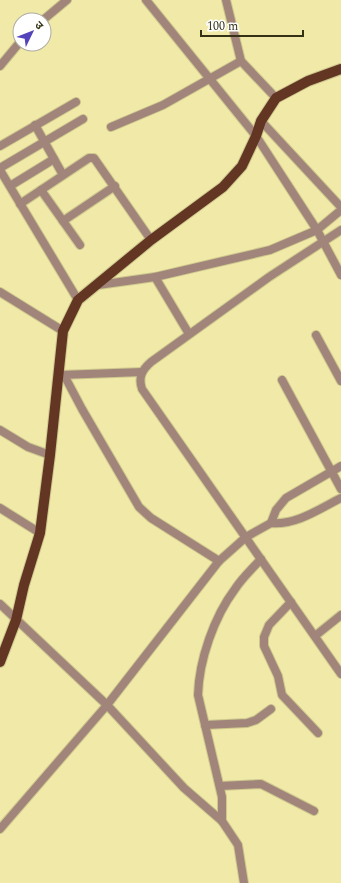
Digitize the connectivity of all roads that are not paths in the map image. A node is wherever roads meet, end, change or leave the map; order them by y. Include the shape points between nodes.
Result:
1 (67, 0) edge
2 (146, 0) edge
3 (226, 0) edge
4 (52, 12) edge
5 (12, 52) edge
6 (241, 61) junction
7 (0, 66) edge
8 (341, 69) edge
9 (210, 78) junction
10 (276, 98) junction
11 (76, 102) dead end
12 (83, 119) dead end
13 (261, 120) junction
14 (35, 125) junction
15 (111, 127) dead end
16 (256, 136) junction
17 (44, 141) junction
18 (0, 146) edge
19 (54, 159) junction
20 (0, 169) edge
21 (63, 175) junction
22 (10, 186) junction
23 (115, 186) junction
24 (41, 190) junction
25 (20, 204) junction
26 (341, 208) edge
27 (63, 221) junction
28 (317, 230) junction
29 (341, 230) edge
30 (151, 240) junction
31 (323, 241) junction
32 (80, 245) dead end
33 (332, 255) junction
34 (341, 264) edge
35 (341, 275) edge
36 (155, 277) junction
37 (98, 285) junction
38 (0, 292) edge
39 (78, 300) junction
40 (63, 331) junction
41 (189, 334) junction
42 (316, 335) dead end
43 (142, 372) junction
44 (61, 375) junction
45 (282, 380) dead end
46 (341, 381) edge
47 (0, 430) edge
48 (50, 455) junction
49 (341, 466) edge
50 (332, 471) junction
51 (341, 489) edge
52 (341, 498) edge
53 (0, 508) edge
54 (271, 524) junction
55 (40, 533) junction
56 (246, 537) junction
57 (261, 559) junction
58 (219, 561) junction
59 (291, 602) junction
60 (0, 604) edge
61 (341, 615) edge
62 (16, 620) junction
63 (315, 636) junction
64 (0, 662) edge
65 (341, 674) edge
66 (107, 705) junction
67 (271, 709) dead end
68 (205, 725) junction
69 (318, 733) dead end
70 (220, 786) junction
71 (314, 811) dead end
72 (222, 821) junction
73 (0, 829) edge
74 (244, 883) edge

1 - 4 street
2 - 9 street
3 - 6 street
5 - 7 street
6 - 9 street
6 - 10 street
8 - 10 main road via 308,81
9 - 15 street via 163,105
9 - 16 street
10 - 13 main road
11 - 14 street
12 - 17 street
13 - 16 main road
13 - 26 street
14 - 17 street
14 - 18 street
16 - 28 street
16 - 30 main road via 242,166 223,186
17 - 19 street
17 - 20 street
19 - 21 street
19 - 22 street
20 - 22 street
21 - 23 street via 91,157 96,159
21 - 24 street
22 - 25 street
23 - 27 street
23 - 30 street
24 - 25 street
24 - 27 street
25 - 39 street
26 - 28 street
27 - 32 street
28 - 31 street
28 - 36 street via 270,250
29 - 31 street
30 - 37 main road
31 - 33 street
31 - 41 street
33 - 34 street
33 - 35 street
36 - 37 street
36 - 41 street
37 - 39 main road
38 - 40 street
39 - 40 main road
40 - 44 main road
41 - 43 street via 151,362
42 - 46 street
43 - 44 street
43 - 56 street via 142,389
44 - 48 main road
44 - 58 street via 140,507 151,518
45 - 50 street
47 - 48 street via 28,447
48 - 55 main road
49 - 50 street
50 - 51 street
50 - 54 street via 286,498 276,510
52 - 54 street via 302,518 284,524
53 - 55 street
54 - 56 street
55 - 62 main road
56 - 57 street
56 - 58 street
57 - 59 street
57 - 68 street via 235,589 221,612 208,644 198,680 198,695
58 - 66 street
59 - 63 street
59 - 69 street via 269,624 264,646 278,676 282,695
60 - 62 street
61 - 63 street
62 - 64 main road
62 - 66 street
63 - 65 street
66 - 72 street via 184,788
66 - 73 street
67 - 68 street via 247,723
68 - 70 street
70 - 71 street via 261,784
70 - 72 street via 223,802
72 - 74 street via 238,845

